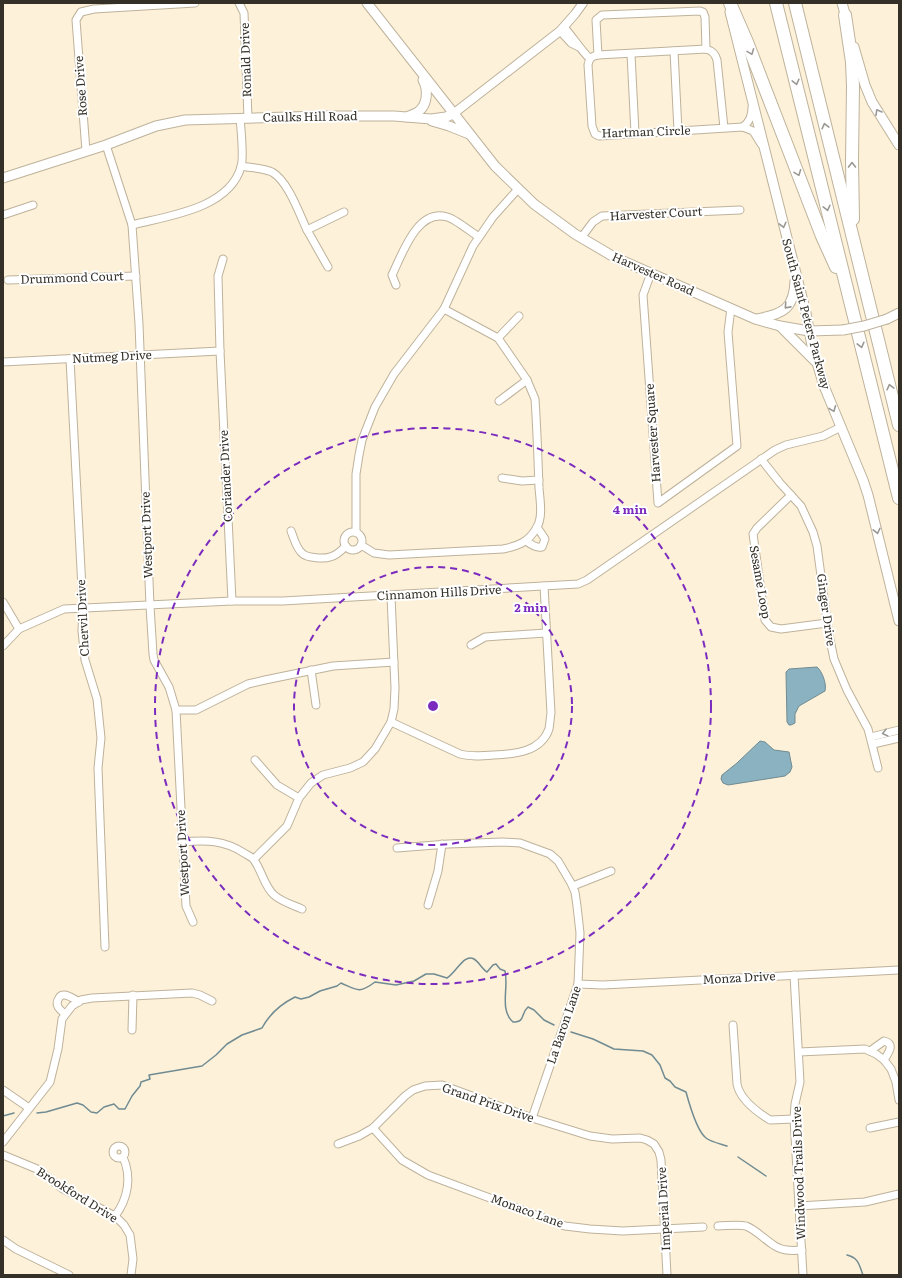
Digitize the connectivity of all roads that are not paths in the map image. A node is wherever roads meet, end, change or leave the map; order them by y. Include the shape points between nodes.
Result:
1 (195, 3) edge
2 (239, 3) edge
3 (367, 3) edge
4 (583, 3) edge
5 (729, 3) edge
6 (776, 3) edge
7 (795, 3) edge
8 (842, 3) edge
9 (845, 15) junction
10 (562, 29) junction
11 (706, 49) junction
12 (674, 51) junction
13 (631, 54) junction
14 (598, 55) junction
15 (590, 59) junction
16 (419, 71) junction
17 (752, 102) junction
18 (453, 114) junction
19 (407, 117) junction
20 (244, 118) junction
21 (423, 118) junction
22 (724, 128) junction
23 (743, 128) junction
24 (678, 131) junction
25 (635, 133) junction
26 (470, 135) junction
27 (106, 145) junction
28 (899, 145) edge
29 (763, 147) junction
30 (86, 151) junction
31 (241, 166) junction
32 (3, 178) edge
33 (518, 189) junction
34 (33, 205) dead end
35 (740, 210) dead end
36 (344, 212) dead end
37 (3, 215) edge
38 (132, 225) junction
39 (307, 230) junction
40 (479, 237) junction
41 (581, 238) junction
42 (854, 246) junction
43 (223, 259) dead end
44 (328, 267) dead end
45 (651, 273) junction
46 (796, 273) junction
47 (136, 276) junction
48 (8, 280) dead end
49 (396, 285) dead end
50 (848, 294) junction
51 (731, 308) junction
52 (444, 309) junction
53 (899, 313) edge
54 (519, 316) dead end
55 (755, 319) junction
56 (780, 326) junction
57 (809, 331) junction
58 (498, 338) junction
59 (220, 351) junction
60 (140, 355) junction
61 (70, 359) junction
62 (3, 362) edge
63 (817, 364) junction
64 (527, 380) junction
65 (499, 401) dead end
66 (899, 425) edge
67 (841, 427) junction
68 (761, 459) junction
69 (502, 478) dead end
70 (539, 480) junction
71 (791, 495) junction
72 (899, 498) edge
73 (537, 527) junction
74 (291, 531) dead end
75 (356, 532) junction
76 (526, 541) junction
77 (361, 545) junction
78 (346, 546) junction
79 (544, 586) junction
80 (391, 596) junction
81 (232, 601) junction
82 (3, 602) edge
83 (150, 606) junction
84 (82, 608) junction
85 (899, 621) edge
86 (827, 623) junction
87 (19, 629) junction
88 (546, 633) junction
89 (471, 645) dead end
90 (3, 646) edge
91 (394, 662) junction
92 (311, 670) junction
93 (316, 705) dead end
94 (176, 710) junction
95 (391, 722) junction
96 (899, 730) edge
97 (899, 738) edge
98 (872, 740) junction
99 (255, 760) dead end
100 (878, 768) dead end
101 (299, 798) junction
102 (182, 842) junction
103 (442, 844) junction
104 (397, 848) dead end
105 (254, 859) junction
106 (611, 871) dead end
107 (572, 886) junction
108 (428, 905) dead end
109 (302, 909) dead end
110 (193, 922) dead end
111 (105, 947) dead end
112 (899, 970) edge
113 (794, 975) junction
114 (578, 984) junction
115 (133, 995) junction
116 (212, 1001) dead end
117 (79, 1002) junction
118 (65, 1014) junction
119 (733, 1025) dead end
120 (132, 1030) dead end
121 (870, 1051) junction
122 (799, 1052) junction
123 (884, 1060) junction
124 (3, 1090) edge
125 (899, 1100) edge
126 (29, 1108) junction
127 (532, 1118) junction
128 (794, 1119) junction
129 (899, 1122) edge
130 (373, 1128) junction
131 (870, 1128) dead end
132 (3, 1142) edge
133 (338, 1144) dead end
134 (654, 1144) joint
135 (3, 1155) edge
136 (123, 1157) dead end
137 (899, 1194) edge
138 (799, 1206) junction
139 (115, 1216) junction
140 (718, 1226) dead end
141 (703, 1227) dead end
142 (664, 1229) junction
143 (3, 1240) edge
144 (802, 1250) junction
145 (68, 1275) edge
146 (131, 1275) edge
147 (667, 1275) edge
148 (803, 1275) edge

1 - 30 street, Rose Drive via 81,12 76,20
2 - 20 street, Ronald Drive via 244,13
3 - 16 main road
4 - 10 street, Caulks Hill Road
5 - 17 main road, South Saint Peters Parkway
5 -> 50 highway via 750,48 822,236
6 -> 50 highway
42 -> 7 highway
8 - 9 main road
28 -> 9 main road via 872,102
42 -> 9 highway via 853,86
10 - 15 street
10 - 18 street, Caulks Hill Road
11 - 12 street
11 - 14 street via 705,17 700,10 602,15 596,20
11 - 22 street via 711,50 717,60
12 - 13 street
12 - 24 street
13 - 14 street
13 - 25 street
14 - 15 street
15 - 25 street, Hartman Circle via 588,65 593,131 599,136
16 - 18 main road, Harvester Road
16 - 19 main road via 427,92 425,103 420,111
17 - 23 street via 752,116
17 - 29 main road, South Saint Peters Parkway
18 - 21 main road, Caulks Hill Road via 438,119
18 - 26 main road, Harvester Road
19 - 20 main road, Caulks Hill Road
19 - 21 main road, Caulks Hill Road
20 - 27 main road, Caulks Hill Road via 185,120 156,126
20 - 31 street, Ronald Drive
21 - 26 main road
22 - 23 street, Hartman Circle
22 - 24 street, Hartman Circle
23 - 29 street via 753,131
24 - 25 street, Hartman Circle
26 - 33 main road, Harvester Road
27 - 30 main road, Caulks Hill Road
27 - 38 street, Westport Drive
29 -> 46 main road, South Saint Peters Parkway
30 - 32 main road, Caulks Hill Road
31 - 38 street via 234,182 216,200
31 - 39 street via 263,169 278,177
33 - 40 street
33 - 41 main road, Harvester Road via 534,204
34 - 37 street
35 - 41 street, Harvester Court via 602,216 593,222
36 - 39 street
38 - 47 street, Westport Drive
39 - 44 street
40 - 49 street via 448,216 435,216 425,220 416,229 392,275
40 - 52 street
41 - 45 main road, Harvester Road via 614,257
66 -> 42 highway
43 - 59 street, Coriander Drive via 218,276
45 - 51 main road, Harvester Road
45 - 51 street, Harvester Square via 643,295 658,503 737,446 728,332
46 -> 55 main road via 794,294 788,305 772,316
46 - 57 main road, South Saint Peters Parkway
47 - 48 street, Drummond Court
47 - 60 street, Westport Drive
50 -> 72 highway
51 - 55 main road, Harvester Road
52 - 58 street
52 - 75 street via 394,374 359,439
53 - 57 main road, Harvester Road, bridge via 864,326 843,330
54 - 58 street
55 - 56 main road, Harvester Road
56 - 57 main road, Harvester Road
56 - 63 main road
57 - 63 main road, South Saint Peters Parkway
58 - 64 street
59 - 60 street, Nutmeg Drive
59 - 81 street, Coriander Drive
60 - 61 street, Nutmeg Drive
60 - 83 street, Westport Drive
61 - 62 street, Nutmeg Drive
61 - 84 street, Chervil Drive
63 -> 67 main road, South Saint Peters Parkway
64 - 65 street
64 - 70 street via 535,399
67 - 68 street, Cinnamon Hills Drive via 822,436 786,445
67 -> 85 main road, South Saint Peters Parkway via 868,495
68 - 71 street, Ginger Drive
68 - 79 street, Cinnamon Hills Drive via 587,580 578,584
69 - 70 street
70 - 73 street via 540,510
71 - 86 street, Ginger Drive via 804,511 815,539
71 - 86 street, Sesame Loop via 753,534 765,620 777,629
73 - 76 street
73 - 76 street via 544,539 542,547 538,548
74 - 78 street via 303,554 316,558 330,557
75 - 77 street via 362,538
75 - 78 street via 350,532 345,536
76 - 77 street via 503,549 389,555 374,553
77 - 78 street via 353,550
79 - 80 street, Cinnamon Hills Drive
79 - 88 street
80 - 81 street, Cinnamon Hills Drive
80 - 91 street
81 - 83 street, Cinnamon Hills Drive
82 - 87 street
83 - 84 street, Cinnamon Hills Drive
83 - 94 street, Westport Drive via 154,660 169,687
84 - 87 street, Cinnamon Hills Drive via 64,609
84 - 111 street, Chervil Drive via 85,660 97,699 101,738 98,776
86 - 98 street, Ginger Drive via 838,670
87 - 90 street, Cinnamon Hills Drive
88 - 89 street via 485,637
88 - 95 street via 551,713 549,729 542,741 526,752 469,756
91 - 92 street
91 - 95 street via 394,709
92 - 93 street
92 - 94 street via 248,684 196,710
94 - 102 street, Westport Drive
95 - 101 street via 375,750 363,762 323,775 311,783
96 -> 98 street
97 - 98 street
98 - 100 street, Ginger Drive
99 - 101 street via 277,785
101 - 105 street via 287,826
102 - 105 street via 198,840 226,843
102 - 110 street, Westport Drive via 186,906
103 - 104 street, La Baron Lane
103 - 107 street, La Baron Lane via 520,843 550,854 558,861
103 - 108 street via 438,871
105 - 109 street via 273,894
106 - 107 street
107 - 114 street, La Baron Lane via 580,933
112 - 113 street, Monza Drive
113 - 114 street, Monza Drive via 603,985
113 - 122 street, Windwood Trails Drive
114 - 127 street, La Baron Lane
115 - 116 street via 192,993 200,994
115 - 117 street via 92,998
115 - 120 street
117 - 118 street
117 - 118 street via 65,995 59,996 57,1006
118 - 126 street via 50,1082
119 - 128 street via 738,1091 770,1120
121 - 122 street via 865,1049
121 - 123 street
121 - 123 street via 884,1041 888,1042 891,1048
122 - 128 street, Windwood Trails Drive via 800,1082
123 - 125 street via 896,1082
124 - 126 street
126 - 132 street
127 - 130 street, Grand Prix Drive via 442,1085 425,1086 405,1096
127 - 134 street, Grand Prix Drive via 590,1136 612,1139 640,1138
128 - 138 street, Windwood Trails Drive
129 - 131 street
130 - 133 street, Grand Prix Drive
130 - 142 street, Monaco Lane via 402,1160 428,1175 565,1226 623,1231
134 - 142 street, Imperial Drive via 661,1160
135 - 139 street, Brookford Drive via 37,1170 63,1190
136 - 139 street via 127,1166 128,1185 124,1202
137 - 138 street via 865,1202
138 - 144 street, Windwood Trails Drive
139 - 146 street, Brookford Drive via 130,1235 133,1259
140 - 144 street via 745,1226 780,1249
141 - 142 street, Monaco Lane
142 - 147 street, Imperial Drive
143 - 145 street
144 - 148 street, Windwood Trails Drive

